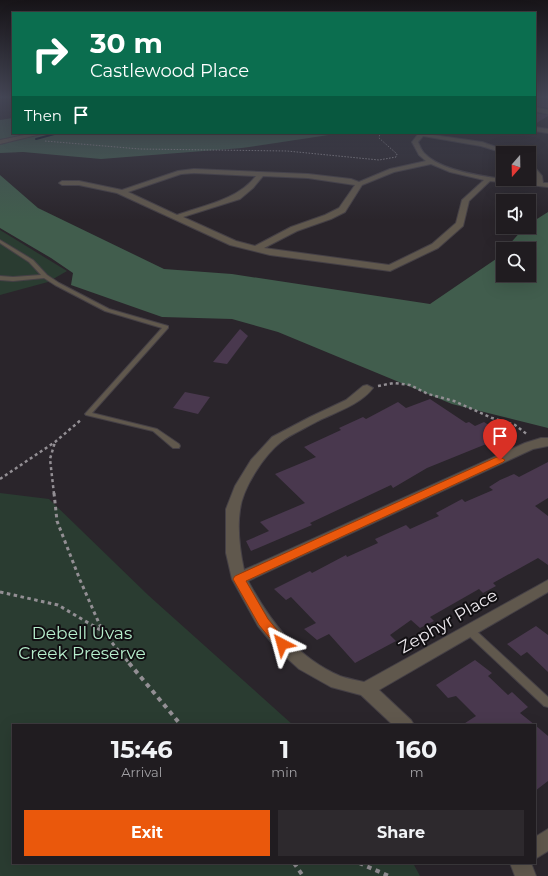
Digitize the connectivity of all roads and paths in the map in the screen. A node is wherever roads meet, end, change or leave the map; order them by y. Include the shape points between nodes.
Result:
1 (19, 138) edge
2 (379, 138) edge
3 (419, 138) edge
4 (445, 138) edge
5 (38, 141) dead end
6 (0, 142) edge
7 (496, 148) edge
8 (431, 162) junction
9 (536, 172) edge
10 (261, 174) junction
11 (489, 179) junction
12 (62, 183) dead end
13 (359, 184) junction
14 (540, 185) junction
15 (548, 185) edge
16 (122, 192) junction
17 (177, 217) junction
18 (0, 241) edge
19 (256, 249) junction
20 (45, 276) junction
21 (0, 278) edge
22 (368, 388) joint
23 (88, 414) junction
24 (55, 442) junction
25 (542, 443) edge
26 (176, 446) dead end
27 (0, 479) edge
28 (239, 579) junction
29 (548, 585) edge
30 (0, 592) edge
31 (469, 630) junction
32 (102, 631) junction
33 (366, 689) junction
34 (548, 703) edge
35 (181, 724) edge
36 (404, 724) edge
37 (548, 839) edge
38 (536, 848) edge
39 (295, 864) edge
40 (361, 864) edge
41 (520, 864) edge
42 (303, 876) edge
43 (389, 876) edge
44 (526, 876) edge

1 - 6 street
2 - 5 path via 397,154 396,157 379,160 287,151 140,149
3 - 8 street via 415,142 418,151
4 - 7 street
8 - 11 street via 457,172
8 - 13 street via 392,170
9 - 14 street
10 - 13 street via 308,176
10 - 16 street via 180,172
10 - 17 street via 251,187 237,197
11 - 14 street
11 - 19 street via 466,200 460,224 455,229 435,246 390,268
12 - 16 street via 79,183
13 - 19 street via 342,210 294,229
14 - 15 street
16 - 17 street
17 - 19 street via 233,243
18 - 20 lane via 31,261
20 - 21 lane
20 - 23 lane via 107,310 166,327
22 - 25 path via 394,383 410,385 428,394 454,401 515,425
22 - 28 street via 350,402 276,440 255,463 241,486 233,509 233,553
23 - 24 path
23 - 26 lane via 154,430
24 - 27 path
24 - 32 path via 50,458 58,521
25 - 28 street
28 - 33 street via 264,622 282,644 305,664 337,682
29 - 31 street, Zephyr Place
30 - 32 path via 58,605
31 - 33 street, Zephyr Place
31 - 34 lane
32 - 35 path
33 - 36 street
37 - 38 street
39 - 42 path
40 - 43 path
41 - 44 street

